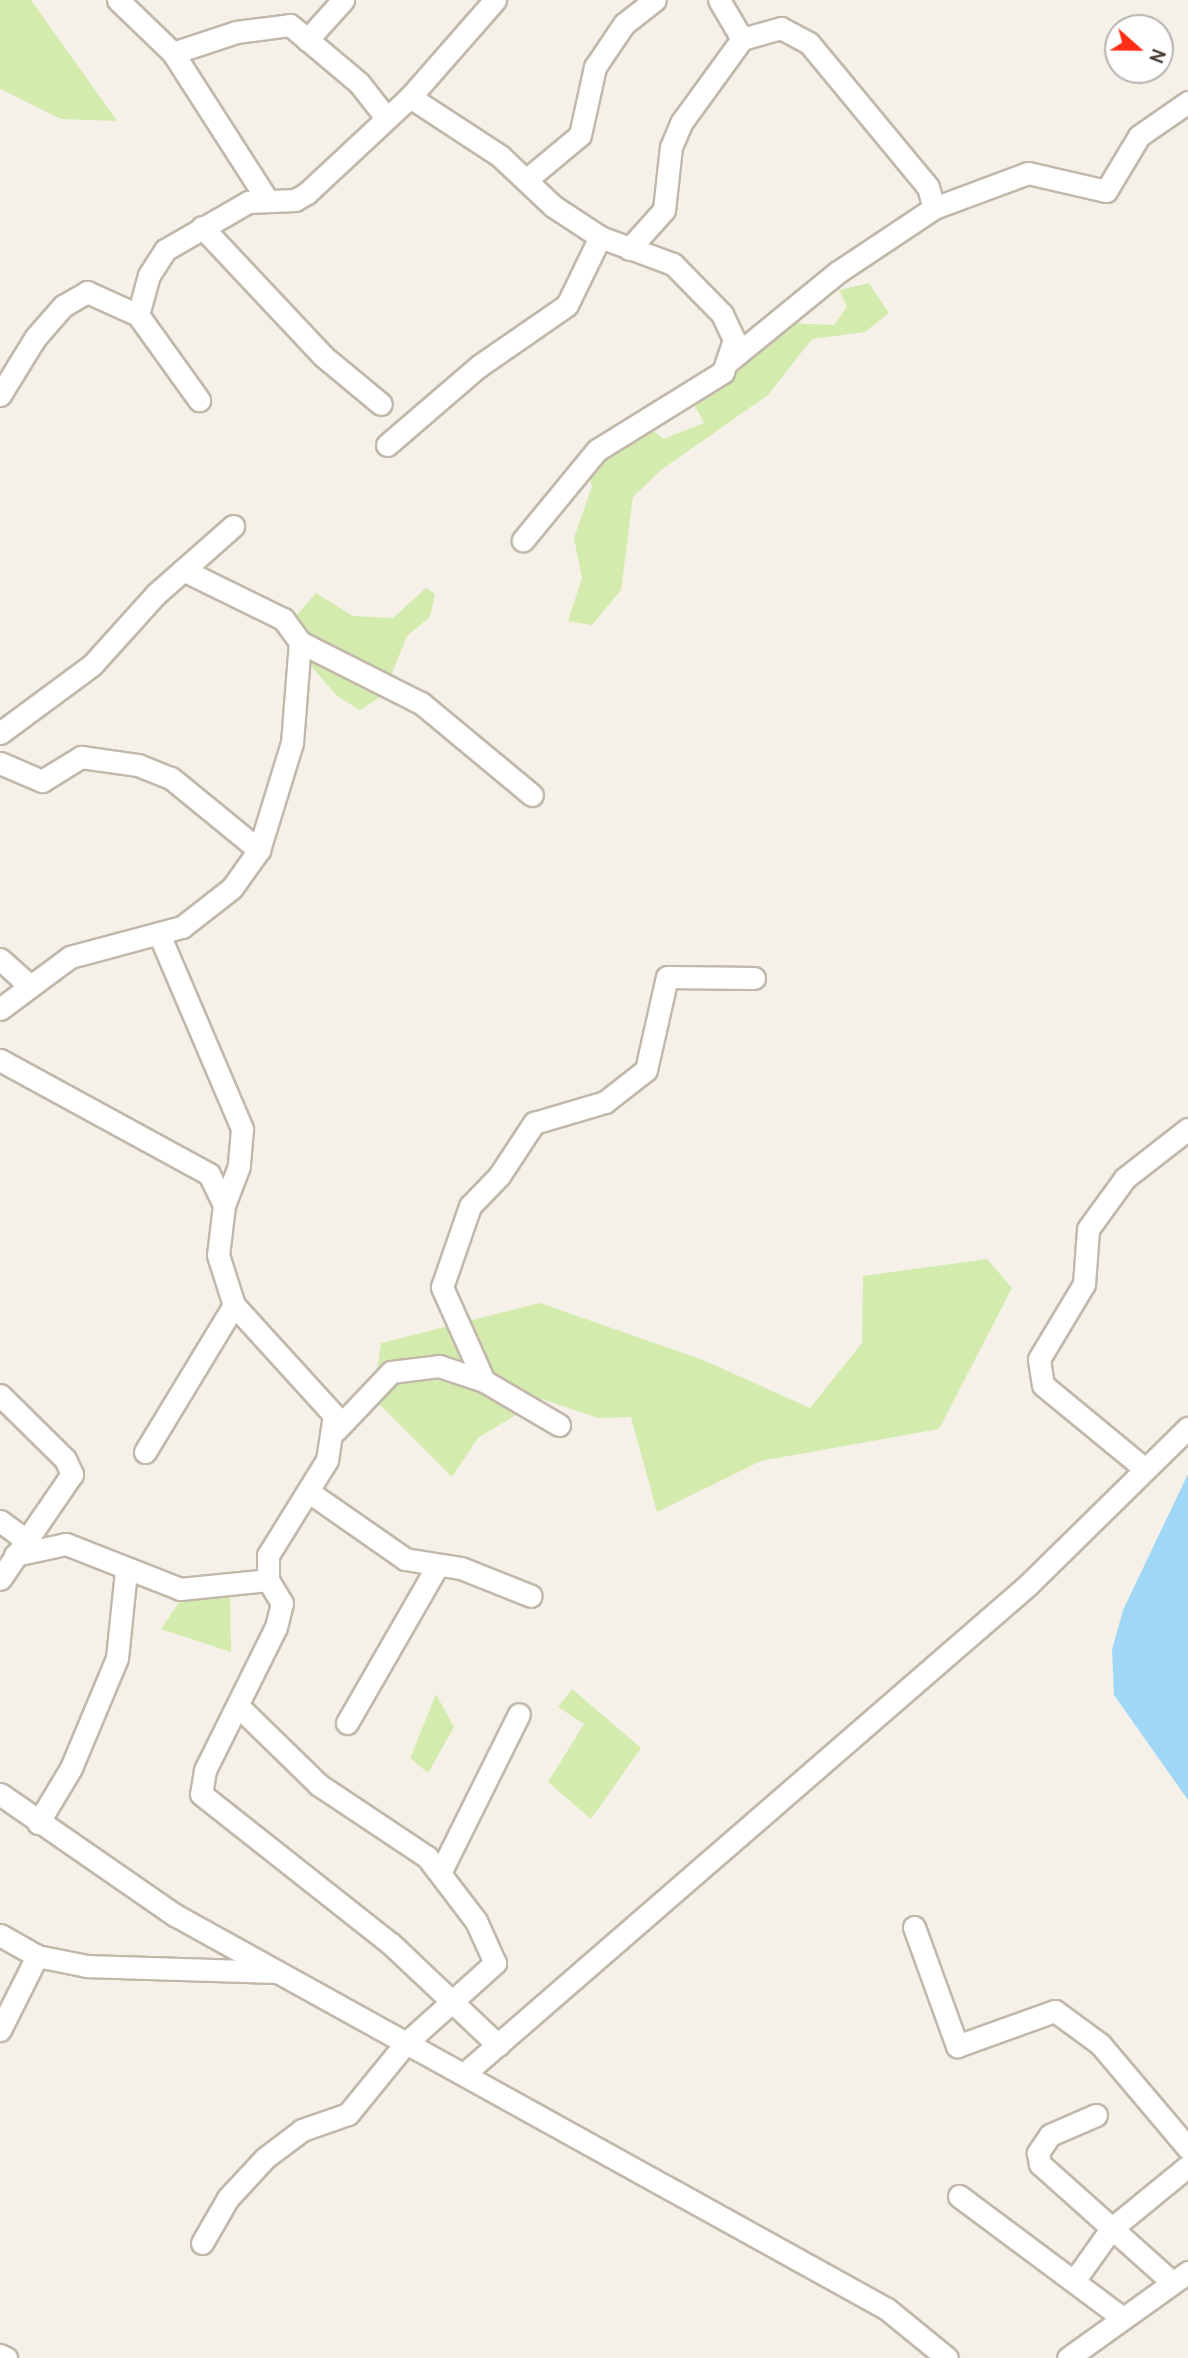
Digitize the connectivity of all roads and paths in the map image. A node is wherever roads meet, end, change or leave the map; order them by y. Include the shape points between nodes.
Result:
1 (118, 0) edge
2 (343, 0) edge
3 (495, 0) edge
4 (655, 0) edge
5 (719, 0) edge
6 (742, 39) junction
7 (307, 40) junction
8 (173, 54) junction
9 (410, 97) junction
10 (1188, 102) edge
11 (384, 116) junction
12 (526, 180) junction
13 (268, 201) junction
14 (934, 208) junction
15 (202, 227) junction
16 (600, 237) junction
17 (629, 249) junction
18 (138, 315) junction
19 (730, 360) junction
20 (0, 395) edge
21 (199, 400) dead end
22 (381, 404) dead end
23 (387, 445) dead end
24 (233, 526) dead end
25 (523, 540) dead end
26 (183, 570) junction
27 (300, 642) junction
28 (0, 733) edge
29 (0, 763) edge
30 (532, 795) dead end
31 (260, 850) junction
32 (159, 934) junction
33 (0, 959) edge
34 (754, 978) dead end
35 (29, 985) junction
36 (0, 1009) edge
37 (0, 1060) edge
38 (1188, 1129) edge
39 (224, 1205) junction
40 (234, 1305) junction
41 (484, 1381) junction
42 (0, 1395) edge
43 (559, 1425) dead end
44 (1188, 1428) edge
45 (336, 1430) junction
46 (145, 1452) dead end
47 (1145, 1469) junction
48 (309, 1492) junction
49 (0, 1521) edge
50 (20, 1547) junction
51 (436, 1568) junction
52 (126, 1571) junction
53 (0, 1579) edge
54 (268, 1580) junction
55 (531, 1596) dead end
56 (238, 1706) junction
57 (519, 1714) dead end
58 (347, 1723) dead end
59 (0, 1794) edge
60 (38, 1823) junction
61 (441, 1871) junction
62 (914, 1927) dead end
63 (0, 1935) edge
64 (37, 1956) junction
65 (279, 1972) junction
66 (455, 2004) junction
67 (0, 2030) edge
68 (406, 2043) junction
69 (498, 2045) junction
70 (464, 2074) junction
71 (1096, 2115) dead end
72 (1188, 2148) edge
73 (1188, 2166) edge
74 (959, 2196) dead end
75 (1111, 2229) junction
76 (202, 2243) dead end
77 (1180, 2277) edge
78 (1074, 2281) junction
79 (1120, 2316) junction
80 (947, 2358) edge
81 (1068, 2358) edge

1 - 8 street
2 - 7 street
3 - 9 street
4 - 12 street via 624,24 595,67 580,135
5 - 6 street
6 - 14 street via 781,28 809,43 928,187
6 - 17 street via 681,123 671,147 664,210
7 - 8 street via 280,24
7 - 11 street via 359,83
8 - 13 street
9 - 11 street
9 - 12 street
10 - 14 street via 1139,136 1106,191 1019,174
11 - 13 street via 307,193
12 - 16 street
13 - 15 street via 248,202
14 - 19 street via 838,272
15 - 18 street via 154,264
15 - 22 street via 323,356
16 - 17 street
16 - 23 street via 567,305 479,366
17 - 19 street via 673,264 722,314 734,340
18 - 20 street via 79,293 35,338
18 - 21 street
19 - 25 street via 723,372 597,450
24 - 26 street
26 - 27 street via 283,619
26 - 28 street via 92,665
27 - 30 street via 421,703
27 - 31 street via 292,743
29 - 31 street via 42,781 92,755 148,768 182,785
31 - 32 street via 204,913
32 - 35 street via 70,957
32 - 39 street via 242,1129 240,1166
33 - 35 street
34 - 41 street via 667,977 646,1070 605,1102 534,1124 499,1176 470,1206 442,1287
35 - 36 street
37 - 39 street via 126,1132 194,1161 218,1186
38 - 47 street via 1125,1178 1088,1229 1084,1283 1039,1359 1037,1374 1051,1393
39 - 40 street via 218,1255
40 - 45 street via 284,1363 320,1393
40 - 46 street
41 - 43 street
41 - 45 street via 439,1366 391,1372
42 - 50 street via 72,1468
44 - 47 street
45 - 48 street
47 - 69 street via 1029,1584
48 - 51 street via 364,1536
48 - 54 street via 268,1555
49 - 50 street
50 - 52 street via 66,1544
50 - 53 street
51 - 55 street via 461,1568
51 - 58 street
52 - 54 street via 180,1589
52 - 60 street via 117,1658 71,1768
54 - 56 street via 282,1603 280,1614
56 - 61 street via 319,1784
56 - 66 street via 202,1779 204,1799 390,1943
57 - 61 street
59 - 60 street
60 - 65 street via 141,1895
61 - 66 street via 495,1963
62 - 72 street via 957,2046 1055,2011 1100,2044
63 - 64 street
64 - 65 street via 87,1966
64 - 67 street
65 - 68 street
66 - 68 street
66 - 69 street
68 - 70 street
68 - 76 street via 348,2115 302,2130 265,2158 228,2198
69 - 70 street
70 - 80 street via 887,2309
71 - 75 street via 1050,2135 1038,2153 1047,2172
73 - 75 street
74 - 78 street
75 - 77 street
75 - 78 street
77 - 79 street
78 - 79 street
79 - 81 street

